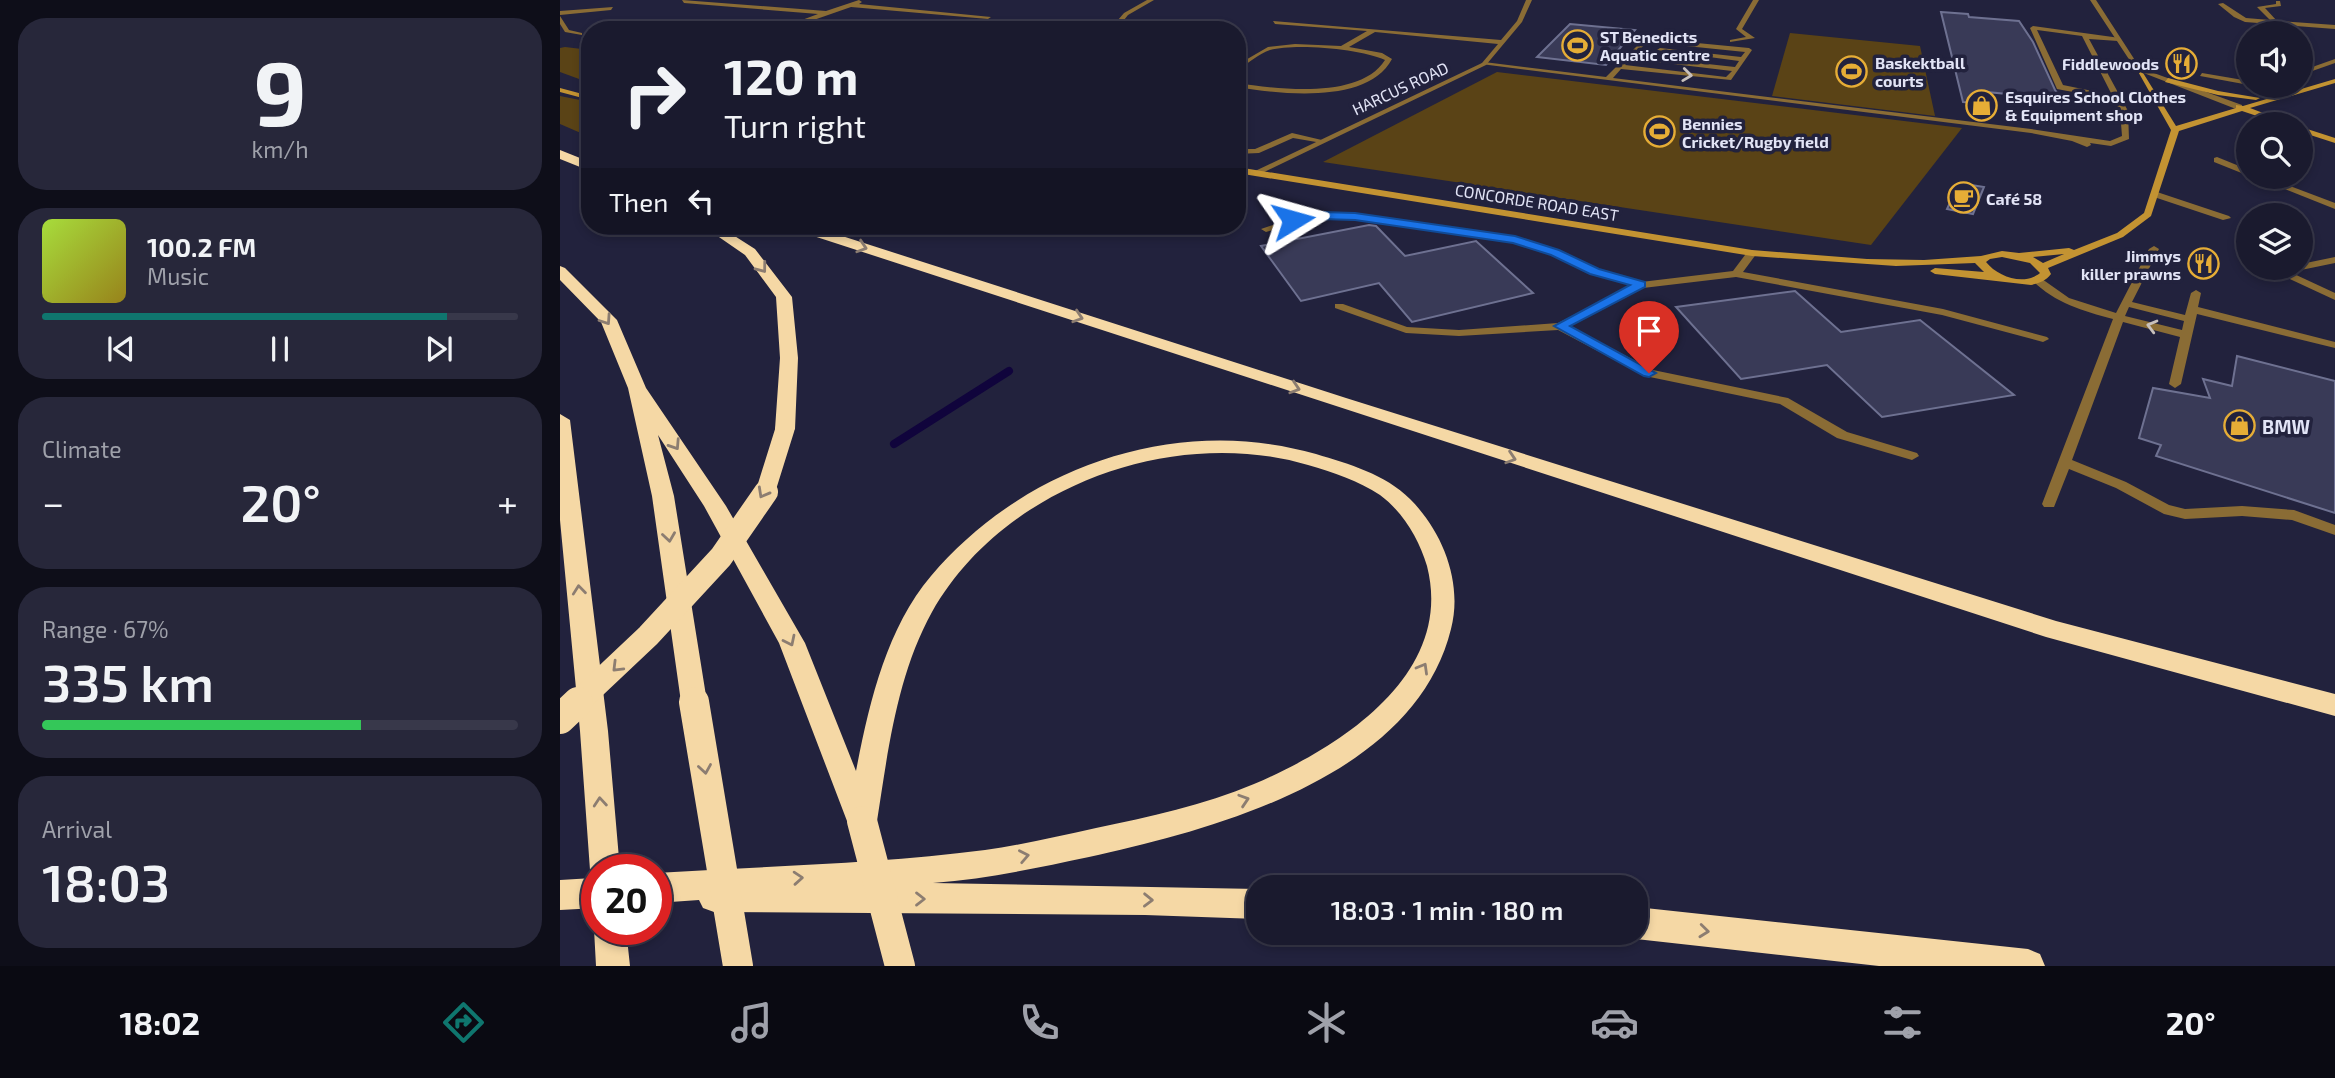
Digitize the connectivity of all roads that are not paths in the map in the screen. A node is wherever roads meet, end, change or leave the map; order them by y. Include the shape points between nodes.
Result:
1 (863, 0) edge
2 (1151, 0) edge
3 (1529, 0) edge
4 (1756, 0) edge
5 (2094, 0) edge
6 (684, 1) edge
7 (2278, 2) edge
8 (2221, 4) dead end
9 (850, 5) junction
10 (611, 8) dead end
11 (825, 13) junction
12 (560, 15) edge
13 (988, 17) dead end
14 (804, 21) edge
15 (1120, 21) edge
16 (2258, 21) edge
17 (2274, 21) edge
18 (1275, 22) dead end
19 (2313, 26) edge
20 (2335, 27) edge
21 (1374, 30) junction
22 (580, 34) dead end
23 (2087, 35) junction
24 (2118, 39) junction
25 (1502, 42) junction
26 (1703, 44) junction
27 (1639, 47) junction
28 (1343, 48) junction
29 (1629, 57) junction
30 (1742, 59) junction
31 (2334, 61) edge
32 (1246, 63) edge
33 (1484, 64) junction
34 (1620, 67) junction
35 (1737, 69) junction
36 (2138, 69) junction
37 (2313, 69) edge
38 (2202, 75) dead end
39 (1608, 79) junction
40 (2168, 80) junction
41 (2236, 81) edge
42 (2335, 81) edge
43 (1246, 86) edge
44 (2313, 87) edge
45 (560, 90) edge
46 (581, 95) edge
47 (2236, 95) edge
48 (2118, 98) junction
49 (2269, 98) edge
50 (2239, 107) junction
51 (2253, 112) edge
52 (2175, 130) junction
53 (2313, 133) edge
54 (2074, 139) junction
55 (1322, 141) junction
56 (2335, 141) edge
57 (2087, 145) dead end
58 (560, 151) edge
59 (1246, 152) edge
60 (581, 157) edge
61 (2217, 160) dead end
62 (581, 162) edge
63 (2236, 168) edge
64 (1246, 171) edge
65 (1257, 172) junction
66 (2290, 189) edge
67 (2154, 194) junction
68 (2335, 206) edge
69 (2226, 218) dead end
70 (1266, 229) dead end
71 (724, 235) edge
72 (825, 235) edge
73 (2088, 249) junction
74 (2154, 249) dead end
75 (1752, 253) junction
76 (2012, 255) junction
77 (1982, 259) junction
78 (2335, 260) edge
79 (1833, 261) junction
80 (2313, 264) edge
81 (2042, 267) junction
82 (560, 271) edge
83 (1736, 274) junction
84 (1999, 277) junction
85 (2300, 280) edge
86 (2038, 281) junction
87 (1641, 285) junction
88 (2196, 293) dead end
89 (2333, 295) edge
90 (2125, 303) junction
91 (1339, 306) dead end
92 (2190, 314) junction
93 (2119, 317) junction
94 (1560, 326) junction
95 (2186, 335) junction
96 (2043, 339) dead end
97 (2335, 345) edge
98 (2175, 384) dead end
99 (637, 388) junction
100 (560, 420) edge
101 (1912, 456) dead end
102 (2065, 462) junction
103 (2049, 504) dead end
104 (2335, 530) edge
105 (2335, 705) edge
106 (560, 719) edge
107 (862, 821) junction
108 (604, 854) edge
109 (672, 887) edge
110 (581, 895) edge
111 (560, 896) edge
112 (672, 897) edge
113 (1246, 904) edge
114 (1648, 924) edge
115 (611, 945) edge
116 (613, 966) edge
117 (738, 966) edge
118 (900, 966) edge
119 (2028, 966) edge

1 - 9 street
2 - 15 street
3 - 25 street, HARCUS ROAD via 1520,21
4 - 26 street via 1739,29 1752,38
5 - 24 street
6 - 11 street
7 - 17 street via 2260,7
8 - 16 street via 2241,19
9 - 11 street
9 - 13 street
10 - 12 street
11 - 14 street
12 - 22 street via 567,31
18 - 21 street
19 - 20 street
21 - 25 street
21 - 28 street
23 - 24 street
23 - 48 street via 2095,60
23 - 48 street via 2033,28 2060,87
24 - 36 street
25 - 33 street, HARCUS ROAD
26 - 27 street via 1649,39
26 - 30 street via 1747,49
27 - 29 street
27 - 30 street
28 - 32 street via 1270,48
28 - 43 street via 1380,54 1389,62 1374,75 1331,91 1304,93
29 - 34 street
29 - 35 street
30 - 35 street
31 - 37 street
33 - 39 street
33 - 55 street, HARCUS ROAD
34 -> 35 street via 1722,79 1731,78
34 - 39 street
36 - 40 street
36 - 52 main road
38 - 41 street
39 - 54 street
40 - 47 main road
40 - 50 street
42 - 44 main road
45 - 46 main road
48 - 54 street via 2126,137 2111,144
49 - 50 main road
50 - 51 main road
50 - 52 main road
52 - 67 main road
53 - 56 main road
54 - 57 street
55 - 59 street via 1292,135
55 - 65 street, HARCUS ROAD
58 - 60 highway
58 - 62 highway
61 - 63 street
64 - 65 main road, CONCORDE ROAD EAST
65 - 75 main road, CONCORDE ROAD EAST
66 - 68 street
67 - 69 street
67 - 73 main road via 2148,214 2136,224
70 - 87 street via 1305,217 1337,215 1486,235 1536,246
71 -> 106 highway, bridge via 750,252 784,297 789,358 785,429 767,490 721,557 648,636
72 -> 105 highway via 2002,613
73 - 76 main road
73 - 81 main road
74 - 90 street
75 - 79 main road, CONCORDE ROAD EAST
75 - 83 street
76 - 77 main road, CONCORDE ROAD EAST
76 - 81 main road
77 - 79 main road, CONCORDE ROAD EAST via 1942,264
77 - 84 main road via 1985,270
78 - 80 street
79 - 84 main road, CONCORDE ROAD EAST
81 - 86 main road via 2046,274
82 -> 99 highway via 609,320
83 - 87 street
83 - 96 street via 1943,312
84 - 86 main road, CONCORDE ROAD EAST
85 - 89 street
86 - 93 street via 2065,300
87 - 94 street
88 - 92 street
90 - 92 street
90 - 93 street
91 - 94 street via 1416,331
92 - 95 street
92 - 97 street
95 -> 93 street
93 - 102 street
94 - 101 street via 1649,373 1784,401 1842,435
95 - 98 street
99 -> 107 highway via 715,506 792,643
99 -> 117 highway, bridge via 663,496
108 -> 100 highway
102 - 103 street
102 - 104 street via 2164,509 2185,514 2242,511 2294,515
109 -> 107 highway via 981,865 1147,832 1263,794 1340,755 1401,702 1440,637 1446,600 1437,558 1418,521 1391,494 1364,478 1297,453 1209,446 1091,469 1039,493 999,520 935,587 895,673 876,740
107 - 118 highway, bridge
110 - 111 highway
112 -> 113 highway
114 -> 119 highway
115 - 116 highway

